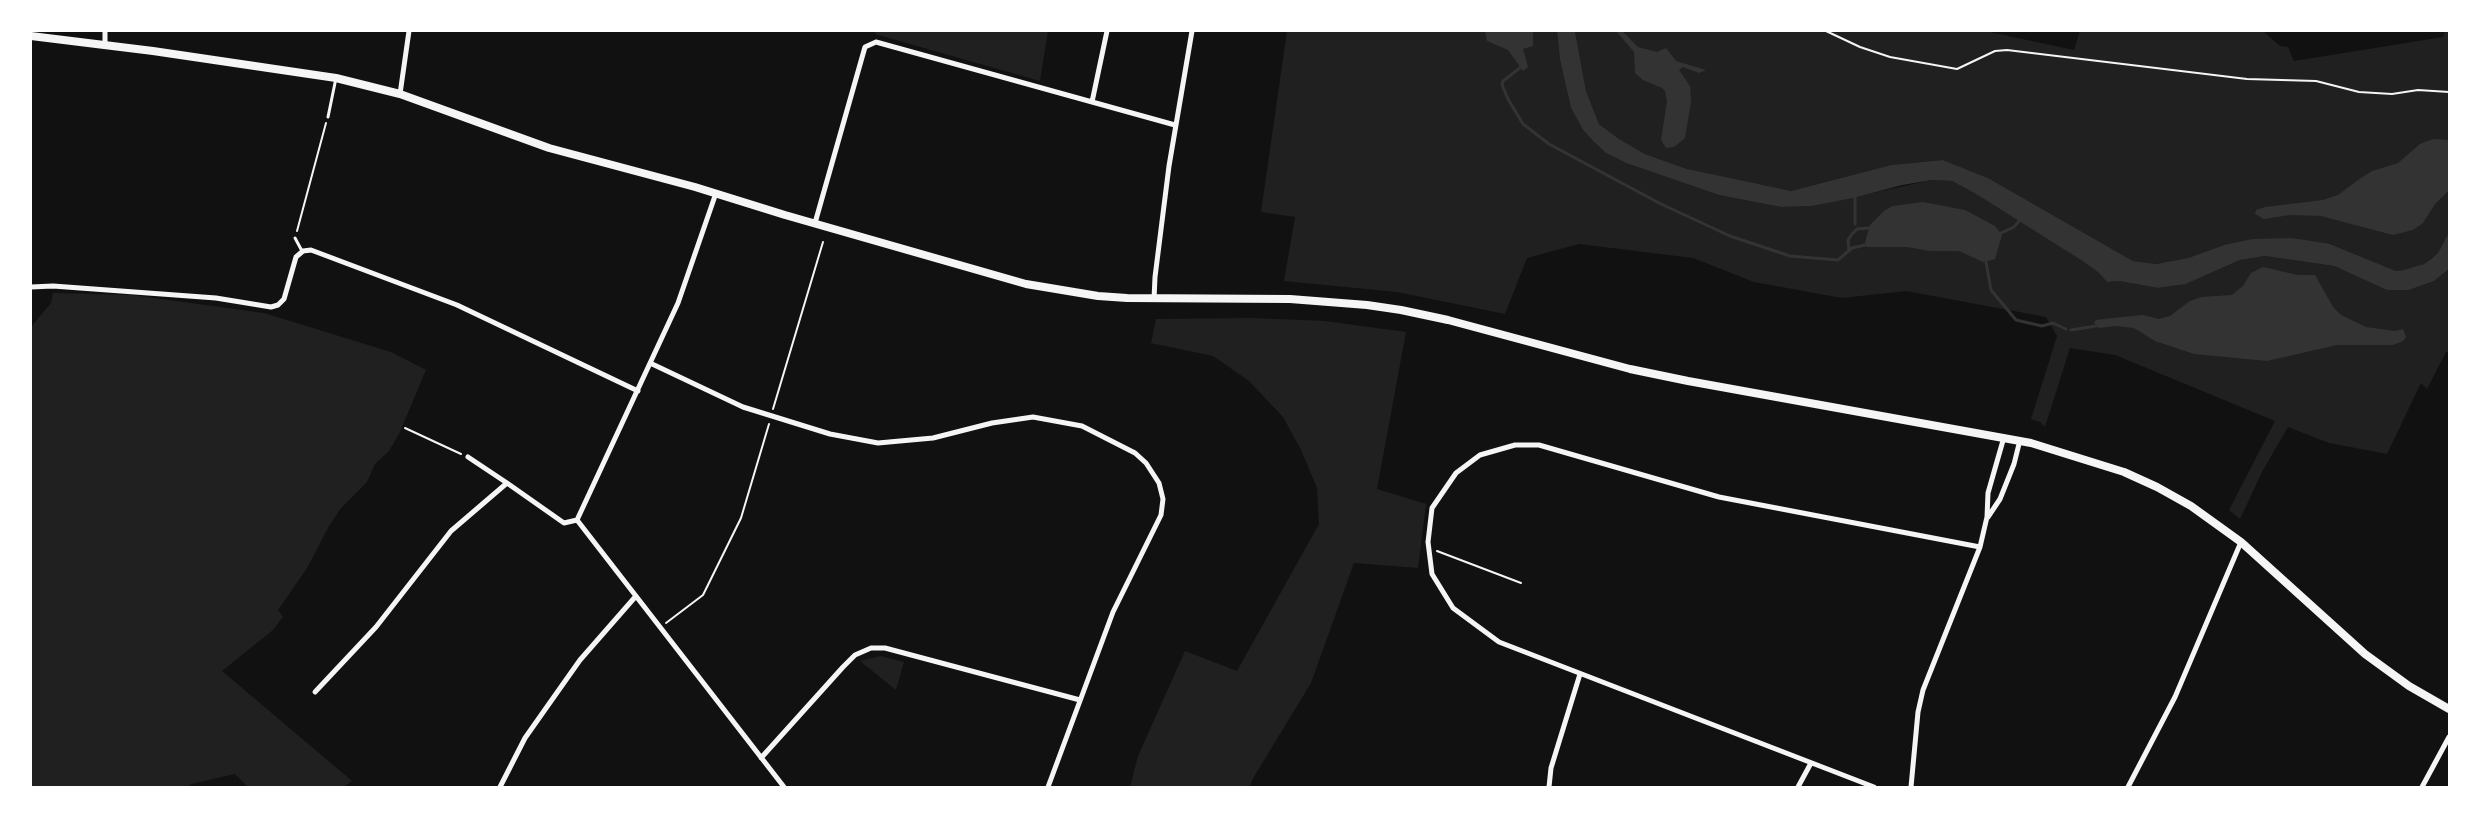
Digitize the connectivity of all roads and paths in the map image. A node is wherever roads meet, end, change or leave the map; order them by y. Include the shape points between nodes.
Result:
1 (105, 31) edge
2 (409, 31) edge
3 (1108, 31) edge
4 (1192, 31) edge
5 (1826, 31) edge
6 (31, 36) edge
7 (106, 45) junction
8 (336, 78) junction
9 (2449, 92) edge
10 (400, 94) junction
11 (1092, 102) junction
12 (328, 117) joint
13 (1175, 126) junction
14 (716, 193) junction
15 (815, 223) junction
16 (295, 238) joint
17 (823, 242) dead end
18 (303, 251) junction
19 (31, 287) edge
20 (1154, 299) junction
21 (650, 363) junction
22 (638, 391) junction
23 (771, 416) junction
24 (405, 428) dead end
25 (2004, 437) junction
26 (2020, 440) junction
27 (468, 457) joint
28 (507, 483) junction
29 (1987, 518) junction
30 (578, 520) junction
31 (2241, 542) junction
32 (1428, 547) junction
33 (1980, 547) junction
34 (1521, 583) dead end
35 (636, 596) junction
36 (660, 627) junction
37 (1580, 674) junction
38 (315, 692) dead end
39 (1080, 700) junction
40 (2449, 709) edge
41 (2449, 737) edge
42 (761, 758) junction
43 (1811, 763) junction
44 (500, 787) edge
45 (784, 787) edge
46 (1048, 787) edge
47 (1549, 787) edge
48 (1798, 787) edge
49 (1874, 787) edge
50 (1911, 787) edge
51 (2128, 787) edge
52 (2422, 787) edge

1 - 7 street
2 - 10 street
3 - 11 street
4 - 13 street
5 - 9 path via 1860,48 1890,57 1951,68 1966,66 1995,51 2007,50 2248,79 2316,82 2359,92
6 - 7 main road
7 - 8 main road
8 - 10 main road
8 - 12 lane
10 - 14 main road via 549,148
11 - 13 street
11 - 15 street via 876,42 865,47
12 - 16 path
13 - 20 street
14 - 15 main road
14 - 21 street via 678,303
15 - 20 main road via 1026,284 1098,296
16 - 18 lane
17 - 23 path
18 - 19 street via 294,262 284,299 271,307 216,298
18 - 22 street via 315,251 457,305
20 - 25 main road via 1290,299 1402,310 1630,369
21 - 22 street
21 - 23 street via 743,407
22 - 30 street
23 - 36 path via 741,518 703,595
23 - 39 street via 830,434 878,443 933,438 992,423 1033,417 1082,426 1135,453 1159,483 1163,499 1161,515 1113,612
24 - 27 path
25 - 26 main road
25 - 29 street via 1988,493
26 - 29 street via 2000,499
26 - 31 main road via 2097,463 2157,487 2192,506
27 - 28 street
28 - 30 street via 564,523
28 - 38 street via 451,531 376,627
29 - 33 street
30 - 35 street
31 - 40 main road via 2365,654 2409,686
31 - 51 street via 2175,697
32 - 33 street via 1432,508 1456,473 1480,455 1515,444 1539,446 1719,497
32 - 34 path
32 - 37 street via 1432,574 1453,608 1499,642
33 - 50 street via 1923,690
35 - 36 street
35 - 44 street via 580,660 524,738
36 - 42 street
37 - 43 street
37 - 47 street via 1551,768
39 - 42 street via 885,648 871,648 855,655
39 - 46 street
41 - 52 street
42 - 45 street
43 - 48 street
43 - 49 street

